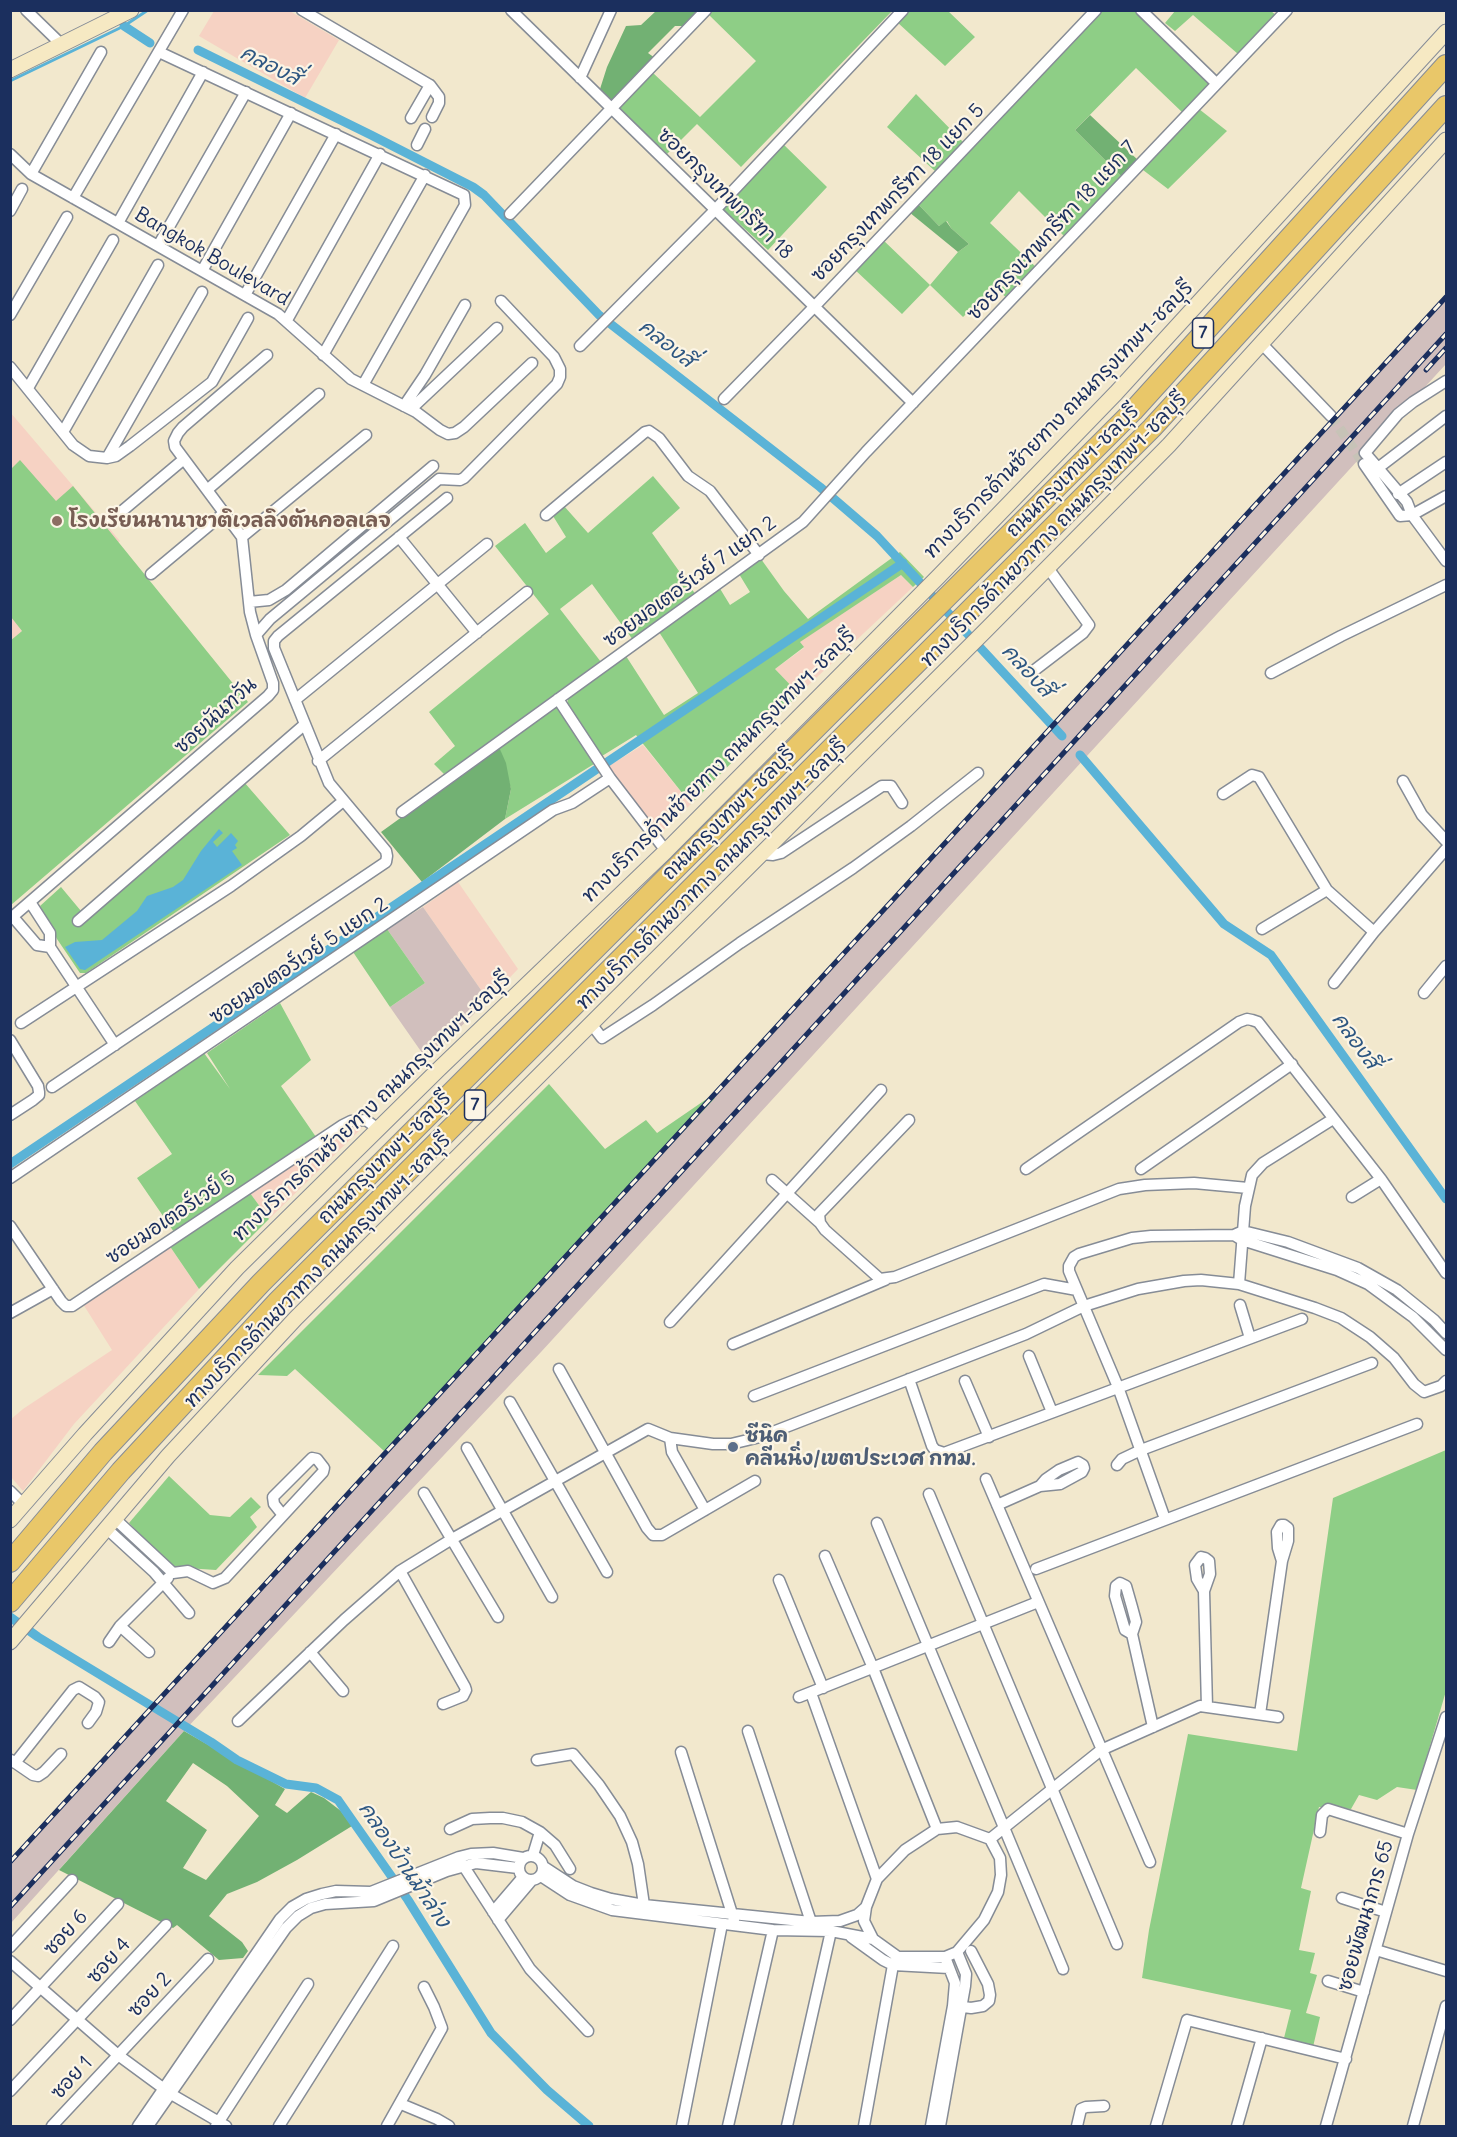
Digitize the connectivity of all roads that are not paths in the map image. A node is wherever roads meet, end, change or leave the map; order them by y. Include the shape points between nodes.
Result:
1 (26, 10) edge
2 (131, 10) edge
3 (183, 10) edge
4 (302, 10) edge
5 (511, 10) edge
6 (611, 10) edge
7 (706, 10) edge
8 (903, 10) edge
9 (1096, 10) edge
10 (1141, 10) edge
11 (1287, 10) edge
12 (1446, 32) edge
13 (62, 45) junction
14 (100, 52) dead end
15 (159, 52) junction
16 (1446, 65) edge
17 (10, 70) edge
18 (203, 72) junction
19 (580, 78) junction
20 (1216, 83) junction
21 (430, 85) junction
22 (246, 92) junction
23 (1446, 106) edge
24 (612, 109) junction
25 (291, 112) junction
26 (432, 117) dead end
27 (411, 118) dead end
28 (425, 129) dead end
29 (336, 134) junction
30 (1446, 140) edge
31 (417, 145) dead end
32 (10, 154) edge
33 (380, 154) junction
34 (31, 174) junction
35 (426, 175) junction
36 (22, 189) dead end
37 (73, 198) junction
38 (715, 210) junction
39 (10, 211) edge
40 (510, 214) dead end
41 (67, 217) dead end
42 (117, 223) junction
43 (113, 240) dead end
44 (158, 246) junction
45 (158, 265) dead end
46 (202, 271) junction
47 (202, 291) dead end
48 (245, 295) junction
49 (501, 301) dead end
50 (465, 305) dead end
51 (814, 307) junction
52 (10, 315) edge
53 (248, 318) dead end
54 (287, 320) junction
55 (497, 328) dead end
56 (1262, 344) junction
57 (580, 346) dead end
58 (267, 355) dead end
59 (323, 355) junction
60 (532, 363) dead end
61 (10, 367) edge
62 (1446, 381) edge
63 (363, 385) junction
64 (28, 388) junction
65 (319, 394) dead end
66 (724, 399) dead end
67 (913, 403) junction
68 (408, 407) junction
69 (1331, 416) tunnel mouth
70 (1446, 416) edge
71 (63, 432) junction
72 (366, 435) dead end
73 (106, 458) junction
74 (184, 459) junction
75 (1446, 462) edge
76 (1364, 464) tunnel mouth
77 (433, 466) dead end
78 (1378, 468) junction
79 (836, 486) joint
80 (207, 490) junction
81 (1398, 494) junction
82 (1446, 496) edge
83 (447, 498) dead end
84 (224, 513) junction
85 (546, 515) dead end
86 (1412, 515) junction
87 (109, 522) dead end
88 (242, 537) junction
89 (399, 537) junction
90 (486, 544) dead end
91 (759, 555) junction
92 (1446, 561) edge
93 (1048, 568) junction
94 (151, 574) dead end
95 (437, 584) junction
96 (1446, 585) edge
97 (527, 592) dead end
98 (249, 602) junction
99 (477, 633) junction
100 (256, 635) junction
101 (1036, 669) dead end
102 (1271, 673) dead end
103 (558, 699) junction
104 (295, 700) junction
105 (304, 725) junction
106 (318, 761) junction
107 (978, 773) dead end
108 (608, 776) junction
109 (1403, 781) dead end
110 (1223, 794) dead end
111 (342, 802) junction
112 (902, 803) dead end
113 (402, 812) dead end
114 (1446, 841) edge
115 (1446, 849) edge
116 (666, 851) junction
117 (762, 854) junction
118 (1327, 890) junction
119 (30, 902) junction
120 (12, 918) edge
121 (78, 921) dead end
122 (1262, 929) dead end
123 (1374, 932) junction
124 (50, 947) junction
125 (1446, 966) edge
126 (1334, 983) dead end
127 (76, 987) junction
128 (1424, 993) dead end
129 (21, 1023) dead end
130 (592, 1025) junction
131 (10, 1040) edge
132 (115, 1045) junction
133 (1292, 1064) junction
134 (52, 1088) dead end
135 (882, 1090) dead end
136 (10, 1115) edge
137 (1333, 1119) junction
138 (909, 1120) dead end
139 (378, 1129) junction
140 (1026, 1169) dead end
141 (1142, 1169) dead end
142 (10, 1178) edge
143 (1381, 1179) junction
144 (772, 1180) dead end
145 (1248, 1188) junction
146 (786, 1193) junction
147 (1352, 1197) dead end
148 (820, 1223) junction
149 (10, 1226) edge
150 (1240, 1235) junction
151 (1446, 1273) edge
152 (885, 1280) junction
153 (1239, 1284) junction
154 (53, 1289) junction
155 (1077, 1290) junction
156 (1240, 1305) dead end
157 (1084, 1306) junction
158 (10, 1313) edge
159 (1302, 1319) dead end
160 (670, 1322) dead end
161 (1446, 1333) edge
162 (1250, 1338) junction
163 (733, 1344) dead end
164 (1446, 1350) edge
165 (1029, 1356) dead end
166 (1372, 1363) dead end
167 (559, 1369) dead end
168 (909, 1379) junction
169 (965, 1381) dead end
170 (1446, 1381) edge
171 (1118, 1387) junction
172 (754, 1396) dead end
173 (510, 1402) dead end
174 (1052, 1412) junction
175 (1417, 1424) dead end
176 (989, 1437) junction
177 (670, 1438) junction
178 (467, 1448) dead end
179 (1141, 1450) junction
180 (606, 1453) junction
181 (1116, 1465) dead end
182 (986, 1479) dead end
183 (555, 1481) junction
184 (754, 1481) dead end
185 (1040, 1486) dead end
186 (10, 1491) edge
187 (424, 1492) dead end
188 (929, 1494) dead end
189 (24, 1505) junction
190 (998, 1505) junction
191 (503, 1510) junction
192 (705, 1510) junction
193 (282, 1514) junction
194 (1166, 1519) junction
195 (10, 1520) edge
196 (110, 1523) junction
197 (877, 1523) dead end
198 (452, 1539) junction
199 (825, 1556) dead end
200 (1282, 1561) dead end
201 (10, 1562) edge
202 (1036, 1569) dead end
203 (400, 1571) junction
204 (606, 1572) dead end
205 (173, 1573) junction
206 (779, 1580) dead end
207 (163, 1582) junction
208 (1204, 1591) dead end
209 (552, 1597) dead end
210 (10, 1602) edge
211 (1038, 1602) junction
212 (189, 1613) dead end
213 (498, 1617) dead end
214 (982, 1623) junction
215 (120, 1626) junction
216 (1132, 1634) dead end
217 (10, 1642) edge
218 (109, 1642) dead end
219 (927, 1646) junction
220 (149, 1652) dead end
221 (310, 1652) junction
222 (873, 1668) junction
223 (823, 1688) junction
224 (343, 1692) dead end
225 (811, 1693) junction
226 (799, 1697) dead end
227 (443, 1704) dead end
228 (1207, 1707) junction
229 (1260, 1714) junction
230 (1278, 1717) dead end
231 (1446, 1717) edge
232 (237, 1721) dead end
233 (88, 1724) dead end
234 (1153, 1727) junction
235 (748, 1731) dead end
236 (1101, 1750) junction
237 (681, 1752) dead end
238 (61, 1754) dead end
239 (537, 1760) dead end
240 (13, 1761) edge
241 (1053, 1790) junction
242 (1005, 1828) junction
243 (450, 1829) dead end
244 (937, 1829) junction
245 (1320, 1832) dead end
246 (1408, 1834) junction
247 (544, 1835) junction
248 (990, 1839) junction
249 (460, 1862) junction
250 (1150, 1862) dead end
251 (532, 1868) junction
252 (570, 1869) dead end
253 (877, 1879) junction
254 (72, 1880) dead end
255 (1342, 1899) dead end
256 (118, 1904) dead end
257 (644, 1905) junction
258 (866, 1907) junction
259 (1386, 1912) junction
260 (495, 1916) junction
261 (734, 1920) junction
262 (811, 1922) junction
263 (722, 1924) junction
264 (166, 1925) dead end
265 (773, 1930) junction
266 (831, 1931) junction
267 (849, 1935) junction
268 (873, 1939) junction
269 (1117, 1944) dead end
270 (393, 1946) dead end
271 (10, 1947) edge
272 (1376, 1950) junction
273 (971, 1951) dead end
274 (957, 1952) junction
275 (945, 1957) junction
276 (208, 1959) dead end
277 (10, 1961) edge
278 (896, 1961) junction
279 (950, 1968) junction
280 (1062, 1969) dead end
281 (1446, 1971) edge
282 (1328, 1982) dead end
283 (308, 1984) dead end
284 (41, 1987) junction
285 (424, 1987) dead end
286 (1364, 1992) junction
287 (958, 2006) junction
288 (1446, 2006) edge
289 (10, 2020) edge
290 (78, 2021) junction
291 (588, 2031) dead end
292 (1262, 2038) junction
293 (118, 2055) junction
294 (1346, 2059) junction
295 (10, 2091) edge
296 (167, 2091) junction
297 (400, 2104) junction
298 (1104, 2106) dead end
299 (220, 2125) edge
300 (52, 2127) edge
301 (138, 2127) edge
302 (148, 2127) edge
303 (279, 2127) edge
304 (387, 2127) edge
305 (449, 2127) edge
306 (682, 2127) edge
307 (728, 2127) edge
308 (787, 2127) edge
309 (864, 2127) edge
310 (931, 2127) edge
311 (940, 2127) edge
312 (1077, 2127) edge
313 (1156, 2127) edge
314 (1237, 2127) edge
315 (1326, 2127) edge
316 (1413, 2127) edge

1 - 13 street
2 - 13 main road
3 - 15 street
4 - 21 street
5 - 19 street, ซอยกรุงเทพกรีฑา 18
6 - 19 street
7 - 24 street
8 - 38 street
9 - 51 street, ซอยกรุงเทพกรีฑา 18 แยก 5
10 - 20 street
11 - 20 street, ซอยกรุงเทพกรีฑา 18 แยก 7
12 - 116 main road, ทางบริการด้านซ้ายทาง ถนนกรุงเทพฯ-ชลบุรี via 1116,393
13 - 17 main road
14 - 34 street
15 - 18 street
15 - 37 street
16 - 201 highway, ถนนกรุงเทพฯ-ชลบุรี / 7 via 1133,411 261,1283 103,1452
18 - 22 street
18 - 42 street
19 - 24 street, ซอยกรุงเทพกรีฑา 18
20 - 67 street, ซอยกรุงเทพกรีฑา 18 แยก 7
21 - 26 street via 439,96
21 - 27 street
22 - 25 street
22 - 44 street
23 - 210 highway, ถนนกรุงเทพฯ-ชลบุรี / 7 via 1152,428 278,1301 121,1471
24 - 38 street, ซอยกรุงเทพกรีฑา 18
24 - 40 street
25 - 29 street
25 - 46 street
28 - 31 street
29 - 33 street
29 - 48 street
30 - 56 main road, ทางบริการด้านขวาทาง ถนนกรุงเทพฯ-ชลบุรี
32 - 34 street, Bangkok Boulevard
33 - 35 street
33 - 54 street
34 - 37 street, Bangkok Boulevard
35 - 59 street
35 - 63 street via 460,191 465,205
36 - 39 street
37 - 42 street, Bangkok Boulevard
38 - 51 street, ซอยกรุงเทพกรีฑา 18
38 - 57 street
41 - 52 street
42 - 44 street, Bangkok Boulevard
43 - 64 street
44 - 46 street, Bangkok Boulevard
45 - 71 street
46 - 48 street, Bangkok Boulevard
47 - 73 street
48 - 54 street, Bangkok Boulevard
49 - 100 street via 554,357 560,369 557,384 464,478 439,479 270,619
50 - 68 street
51 - 66 street, ซอยกรุงเทพกรีฑา 18 แยก 5
51 - 67 street, ซอยกรุงเทพกรีฑา 18
53 - 73 street via 212,381 130,446
54 - 59 street, Bangkok Boulevard
55 - 68 street
56 - 69 street
56 - 93 main road, ทางบริการด้านขวาทาง ถนนกรุงเทพฯ-ชลบุรี
58 - 74 street via 178,433 175,447
59 - 63 street, Bangkok Boulevard
60 - 68 street, Bangkok Boulevard via 455,433 440,430
61 - 64 street
62 - 78 street via 1398,414 1378,436 1365,453
63 - 68 street, Bangkok Boulevard
64 - 71 street
65 - 80 street
67 - 79 street, ซอยกรุงเทพกรีฑา 18 แยก 7
70 - 78 street
71 - 73 street via 89,456
72 - 88 street
74 - 80 street
74 - 87 street
75 - 81 street
76 - 86 street via 1400,516
77 - 98 street via 286,590 269,600
78 - 81 street
79 - 91 street, ซอยมอเตอร์เวย์ 7 แยก 2 via 803,522
80 - 84 street
81 - 86 street via 1407,502
82 - 86 street
83 - 89 street
84 - 88 street
84 - 94 street
85 - 91 street via 649,431 688,476 710,491
86 - 92 street
88 - 98 street, ซอยนันทวัน
89 - 95 street
89 - 104 street via 274,641
90 - 95 street
91 - 103 street, ซอยมอเตอร์เวย์ 7 แยก 2
93 - 101 street via 1089,625
93 - 117 main road, ทางบริการด้านขวาทาง ถนนกรุงเทพฯ-ชลบุรี
95 - 99 street
95 - 104 street
96 - 102 street
97 - 99 street
98 - 100 street, ซอยนันทวัน
99 - 106 street
100 - 119 street, ซอยนันทวัน via 273,683 268,696
103 - 108 street
103 - 113 street, ซอยมอเตอร์เวย์ 7 แยก 2
104 - 105 street
105 - 106 street
105 - 121 street
106 - 111 street
107 - 130 street via 870,856 653,1005 602,1038
108 - 116 street
108 - 142 street, ซอยมอเตอร์เวย์ 5 แยก 2
109 - 114 street via 1422,815
110 - 118 street via 1252,775 1259,777
111 - 127 street via 231,886
111 - 132 street via 386,851 386,862
112 - 117 street via 891,786 882,786 781,853
115 - 123 street
116 - 139 main road, ทางบริการด้านซ้ายทาง ถนนกรุงเทพฯ-ชลบุรี
117 - 130 main road, ทางบริการด้านขวาทาง ถนนกรุงเทพฯ-ชลบุรี
118 - 122 street
118 - 123 street
119 - 120 street, ซอยนันทวัน
119 - 124 street, ซอยนันทวัน via 50,933
120 - 124 street, ซอยนันทวัน via 37,945
123 - 126 street
124 - 127 street, ซอยนันทวัน
125 - 128 street
127 - 129 street
127 - 132 street, ซอยนันทวัน
130 - 196 main road, ทางบริการด้านขวาทาง ถนนกรุงเทพฯ-ชลบุรี via 296,1318
131 - 136 street via 38,1086 39,1095
132 - 134 street
133 - 137 street
133 - 140 street via 1258,1022 1239,1022
133 - 141 street
135 - 146 street
137 - 143 street
137 - 145 street via 1263,1163 1252,1175
138 - 148 street via 821,1210
139 - 154 street, ซอยมอเตอร์เวย์ 5 via 366,1120 343,1125 72,1306 64,1304
139 - 189 main road, ทางบริการด้านซ้ายทาง ถนนกรุงเทพฯ-ชลบุรี via 237,1268
143 - 147 street
143 - 151 street
144 - 146 street
145 - 150 street
145 - 152 street via 1194,1183 1119,1190
146 - 148 street
146 - 160 street
148 - 152 street via 877,1277
149 - 154 street, ซอยมอเตอร์เวย์ 5
150 - 153 street
150 - 155 street via 1151,1236 1079,1254 1069,1266
150 - 161 street via 1288,1242 1358,1268 1397,1290
150 - 164 street via 1368,1284 1413,1317
152 - 163 street
153 - 157 street via 1184,1281 1138,1289
153 - 170 street via 1341,1318 1388,1352 1424,1392
154 - 158 street
155 - 157 street
155 - 172 street via 1044,1284
156 - 162 street
157 - 168 street via 1026,1334
157 - 171 street
159 - 162 street
162 - 171 street
165 - 174 street
166 - 179 street
167 - 180 street
168 - 176 street via 935,1450 944,1453
168 - 177 street via 760,1437 732,1444
169 - 176 street
171 - 174 street
171 - 179 street
173 - 183 street
174 - 176 street
175 - 194 street
177 - 180 street via 648,1429
177 - 192 street via 672,1452
178 - 191 street
179 - 181 street
179 - 194 street
180 - 183 street
180 - 192 street via 653,1535 662,1535
182 - 190 street
183 - 191 street
183 - 204 street
184 - 192 street
185 - 190 street
186 - 189 street
187 - 198 street
188 - 214 street
189 - 195 main road, ทางบริการด้านซ้ายทาง ถนนกรุงเทพฯ-ชลบุรี
190 - 211 street
191 - 198 street
191 - 209 street
193 - 193 street via 323,1472 317,1459 312,1458 273,1497
193 - 205 street via 218,1582 188,1571
194 - 202 street
196 - 205 street
196 - 207 street
196 - 217 main road, ทางบริการด้านขวาทาง ถนนกรุงเทพฯ-ชลบุรี
197 - 219 street
198 - 203 street
198 - 213 street
199 - 222 street
200 - 229 street
203 - 221 street
203 - 227 street via 466,1690 463,1696
205 - 207 street
206 - 223 street
207 - 212 street
207 - 215 street
208 - 228 street
211 - 214 street
211 - 236 street
214 - 219 street
214 - 241 street
215 - 218 street
215 - 220 street
216 - 234 street
219 - 222 street
219 - 242 street
221 - 224 street
221 - 232 street
222 - 223 street
222 - 244 street
223 - 225 street
225 - 226 street
225 - 253 street
228 - 229 street
228 - 234 street via 1200,1706
229 - 230 street
231 - 246 street, ซอยพัฒนาการ 65
233 - 240 street via 99,1702 79,1687
234 - 236 street
235 - 262 street
236 - 241 street
236 - 250 street
237 - 261 street
238 - 240 street via 38,1776
239 - 257 street via 573,1754 599,1785 632,1842
241 - 242 street
241 - 269 street
242 - 248 street
242 - 280 street
243 - 247 street via 472,1820 504,1818 522,1822
244 - 248 street via 957,1827
244 - 253 street via 905,1850
245 - 246 street via 1322,1815 1328,1809
246 - 259 street, ซอยพัฒนาการ 65
247 - 251 street
247 - 252 street
248 - 274 street via 1000,1858 998,1892 984,1920
249 - 251 street
249 - 260 street
249 - 296 street via 372,1897 325,1904 298,1916
251 - 257 street via 591,1893
251 - 260 street
251 - 263 street via 570,1895 612,1910
253 - 258 street
254 - 271 street
255 - 259 street
256 - 284 street, ซอย 6
257 - 261 street
258 - 262 street via 840,1921
258 - 268 street via 864,1921
259 - 272 street, ซอยพัฒนาการ 65
260 - 291 street via 531,1969
261 - 262 street
261 - 263 street
261 - 265 street
263 - 306 street
264 - 290 street, ซอย 4
265 - 266 street
265 - 307 street
266 - 267 street
266 - 308 street
267 - 268 street
267 - 278 street via 870,1952
268 - 278 street
270 - 303 street
272 - 281 street
272 - 286 street, ซอยพัฒนาการ 65
273 - 287 street via 988,1984 989,2001 971,2008
274 - 275 street
274 - 287 street via 966,1974
275 - 278 street
275 - 279 street
276 - 293 street, ซอย 2
277 - 284 street
278 - 279 street
278 - 309 street
279 - 287 street
282 - 286 street
283 - 299 street
284 - 289 street, ซอย 6
284 - 290 street
285 - 297 street via 442,2028
286 - 294 street, ซอยพัฒนาการ 65
287 - 310 street
287 - 311 street
288 - 316 street
290 - 293 street
290 - 295 street, ซอย 4
292 - 294 street
292 - 313 street via 1187,2020
292 - 314 street
293 - 296 street
293 - 300 street, ซอย 1
294 - 315 street, ซอยพัฒนาการ 65
296 - 299 street
296 - 301 street
296 - 302 street
297 - 304 street
297 - 305 street
298 - 312 street via 1081,2109

